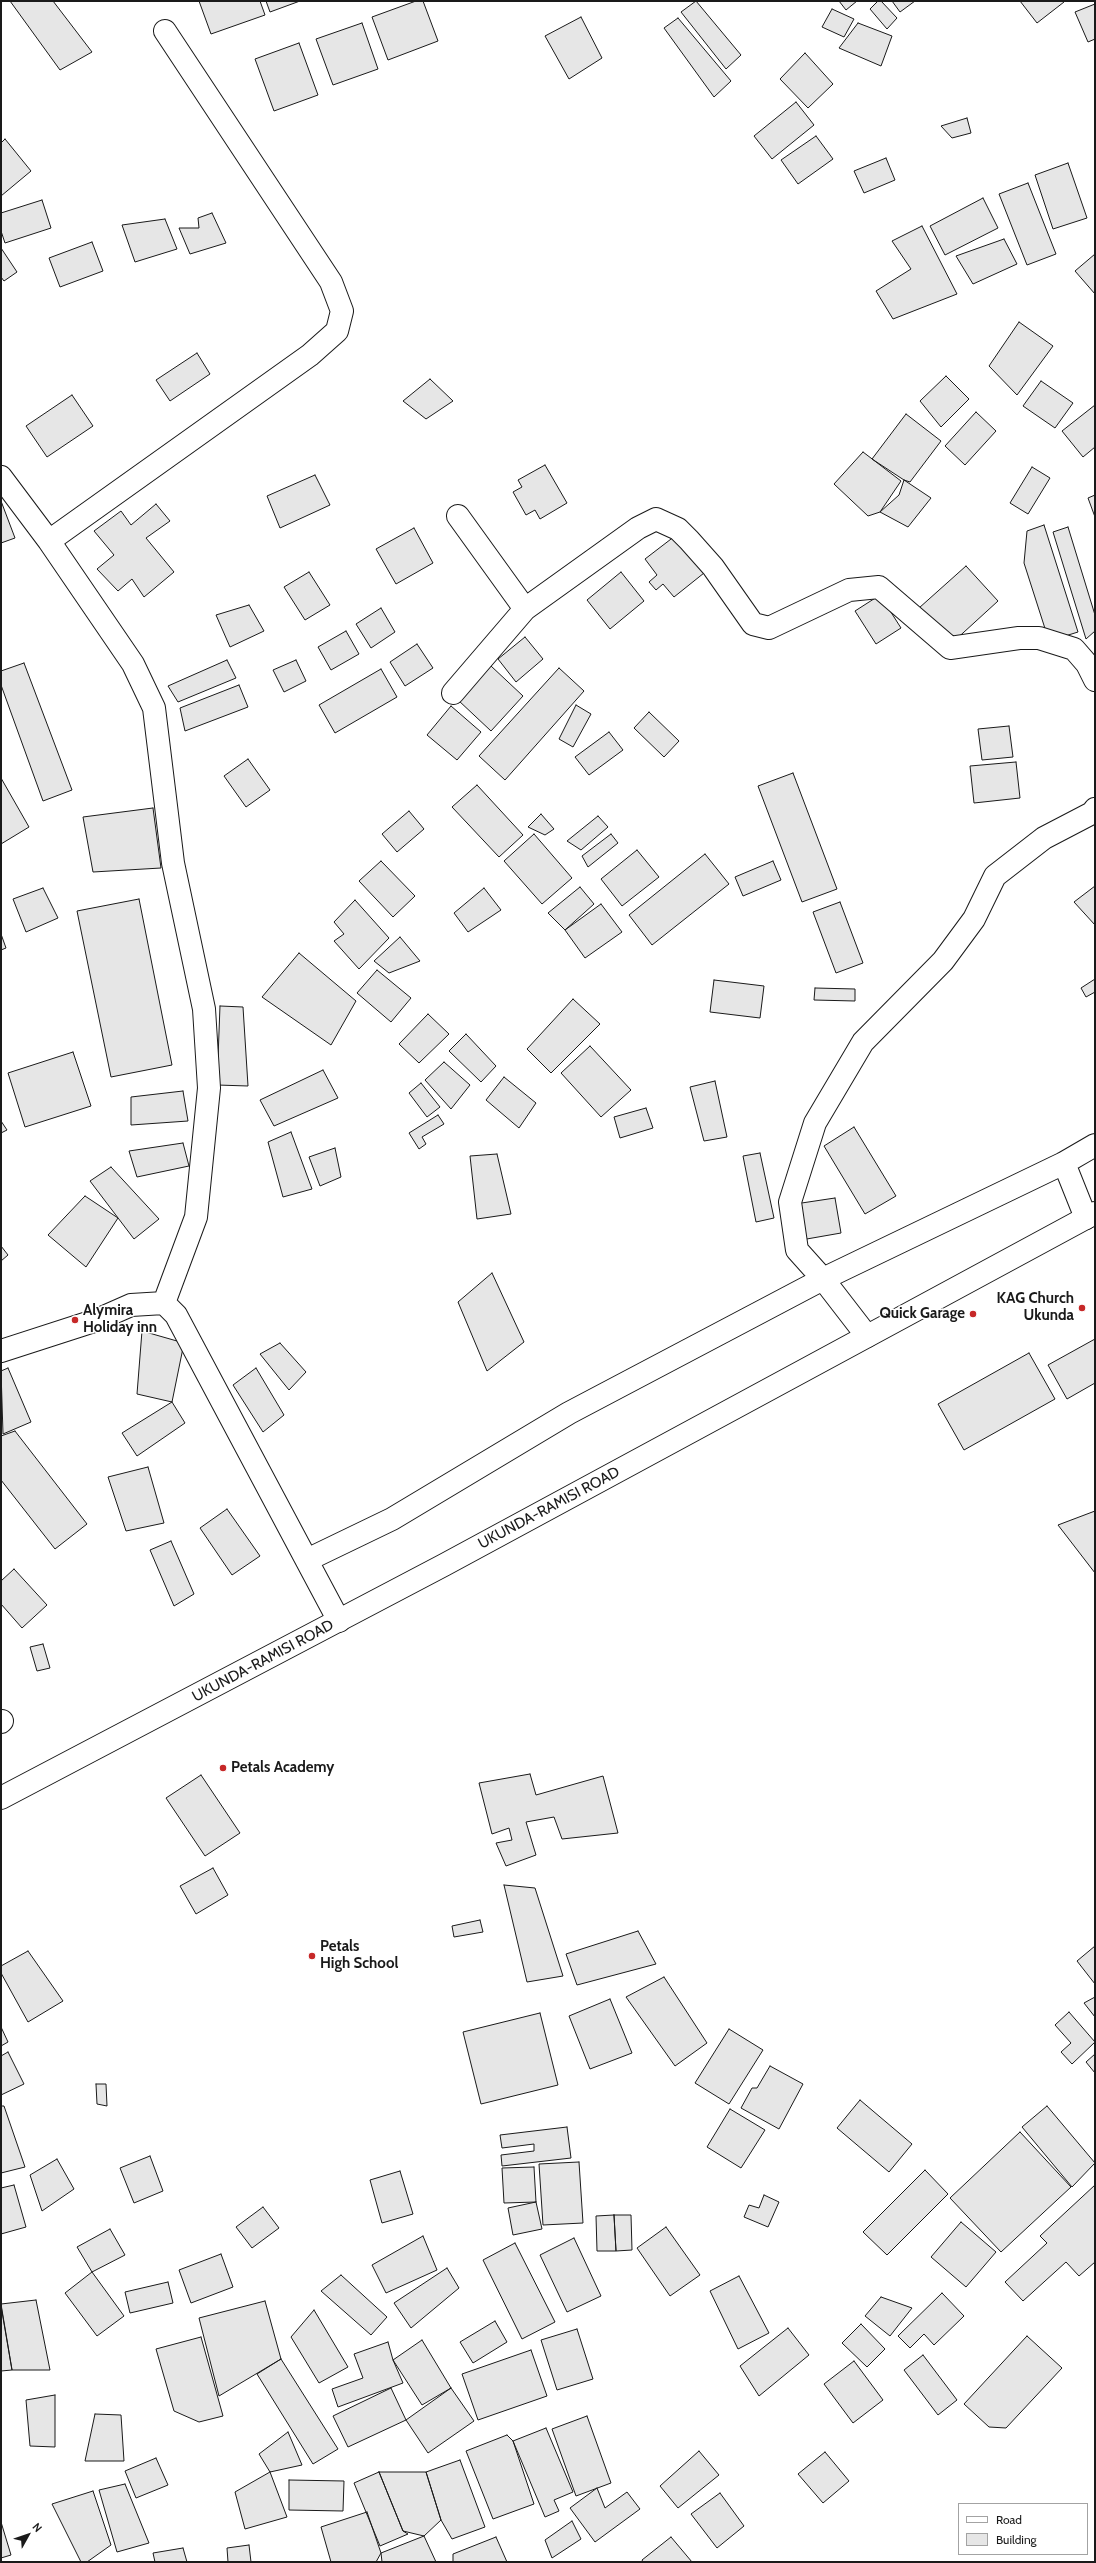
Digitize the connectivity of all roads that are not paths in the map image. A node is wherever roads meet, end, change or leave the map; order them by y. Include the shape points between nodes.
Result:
1 (165, 31) dead end
2 (1, 478) edge
3 (458, 516) dead end
4 (49, 541) junction
5 (525, 609) junction
6 (1095, 680) edge
7 (453, 693) dead end
8 (1095, 809) edge
9 (1095, 1145) edge
10 (1064, 1163) junction
11 (1091, 1215) edge
12 (823, 1279) junction
13 (164, 1303) junction
14 (867, 1336) junction
15 (1, 1351) edge
16 (307, 1560) junction
17 (339, 1621) junction
18 (1, 1798) edge

1 - 4 main road via 331,282 342,311 337,331 310,354
2 - 4 main road
3 - 5 main road
4 - 13 main road via 133,664 154,708 173,863 204,1009 209,1088 196,1217
5 - 6 main road via 638,528 656,519 678,529 689,540 713,567 753,624 769,628 849,590 879,588 950,648 1018,638 1039,638 1074,649 1087,664
5 - 7 main road
8 - 12 main road via 1044,838 995,876 974,919 943,961 863,1042 815,1123 790,1202 797,1250
9 - 10 main road
10 - 11 main road
10 - 12 main road
11 - 14 main road, UKUNDA-RAMISI ROAD
12 - 14 main road
12 - 16 main road via 569,1413 392,1519
13 - 15 main road via 131,1305 97,1320
13 - 16 main road via 176,1315
14 - 17 main road, UKUNDA-RAMISI ROAD
16 - 17 main road
17 - 18 main road, UKUNDA-RAMISI ROAD

